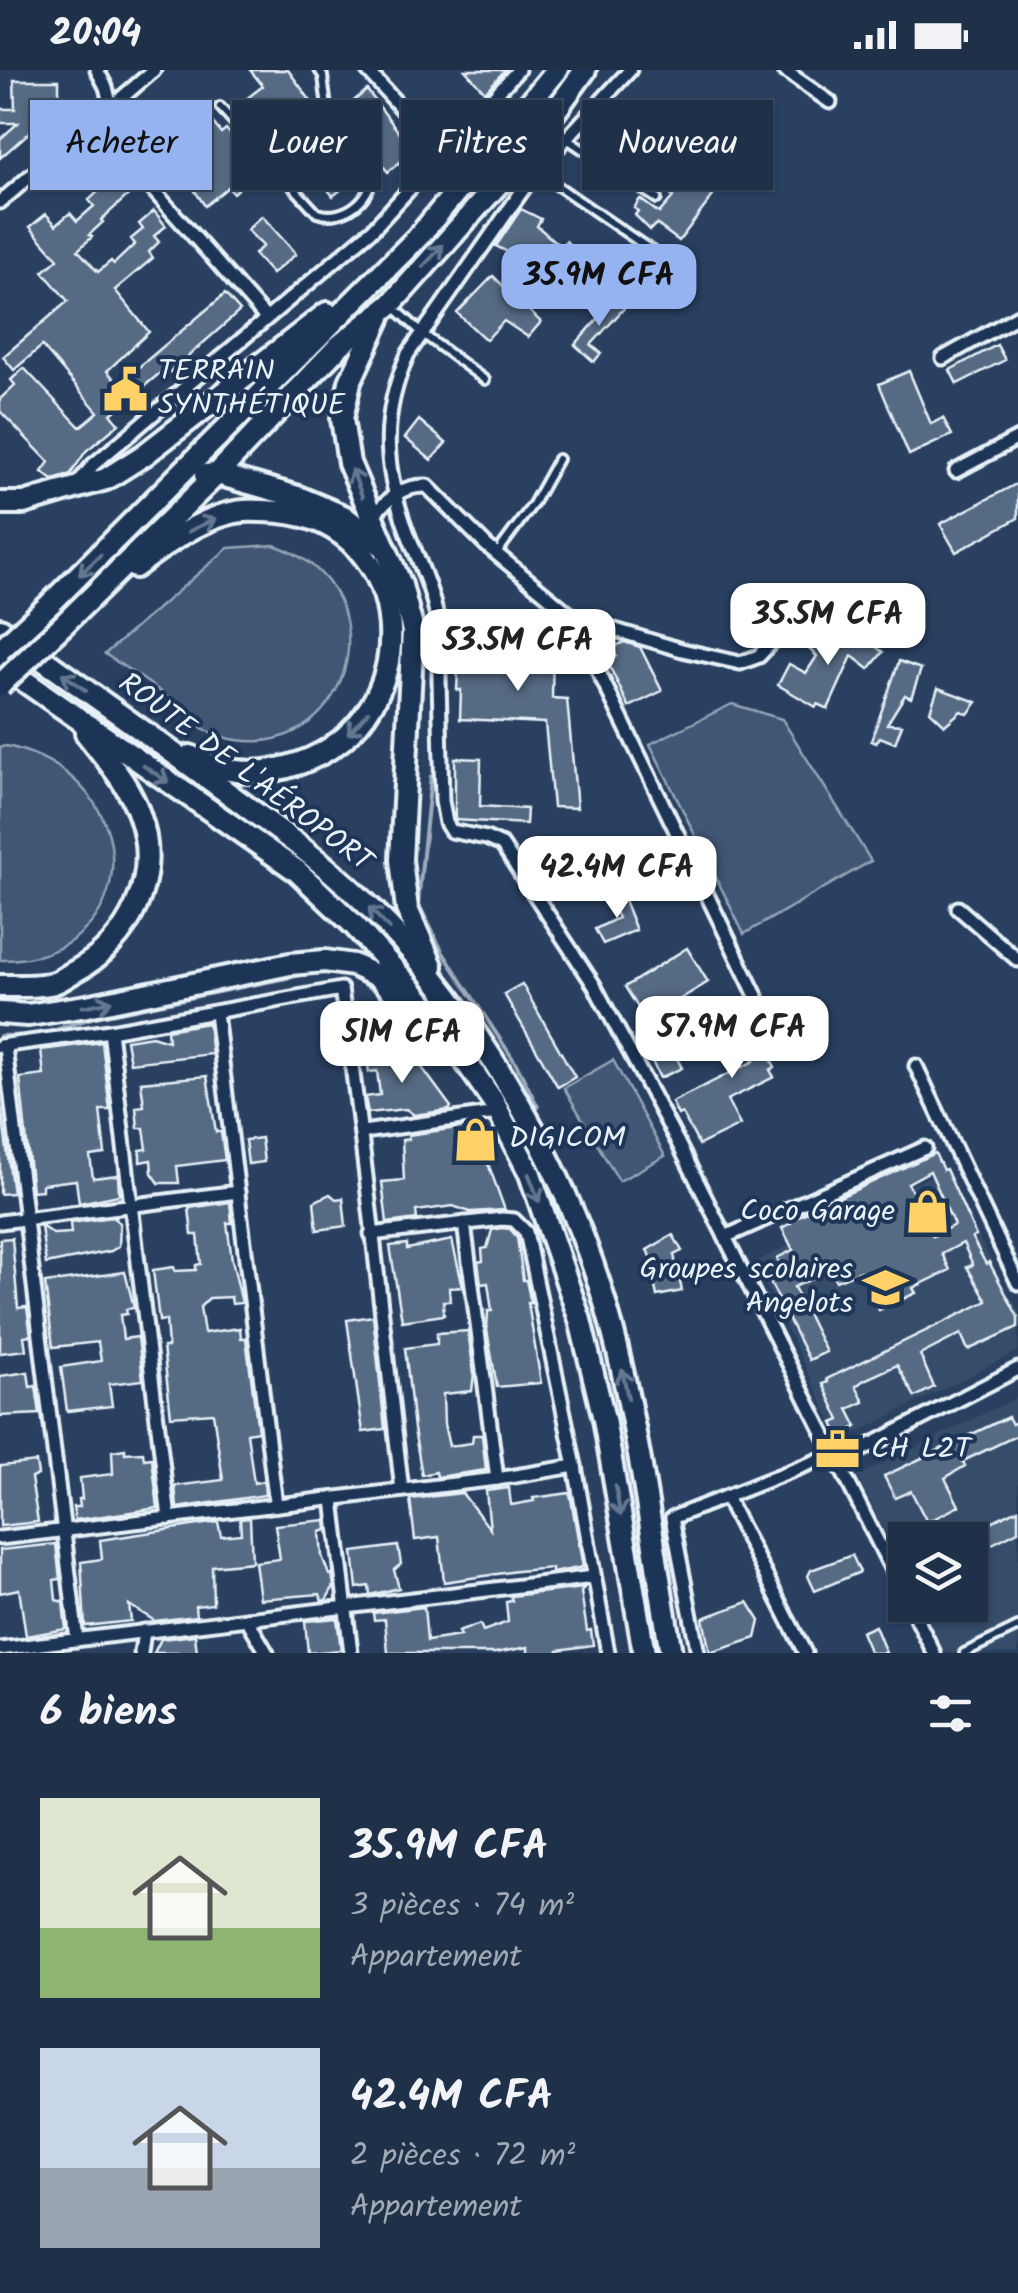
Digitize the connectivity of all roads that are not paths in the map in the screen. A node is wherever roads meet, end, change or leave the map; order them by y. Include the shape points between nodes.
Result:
1 (97, 70) edge
2 (154, 70) edge
3 (318, 70) edge
4 (367, 70) edge
5 (518, 70) edge
6 (558, 70) edge
7 (585, 70) edge
8 (630, 70) edge
9 (784, 70) edge
10 (109, 100) edge
11 (119, 100) edge
12 (491, 100) edge
13 (830, 102) dead end
14 (220, 107) dead end
15 (401, 109) edge
16 (562, 109) edge
17 (568, 140) junction
18 (562, 144) edge
19 (30, 175) edge
20 (562, 187) edge
21 (153, 190) edge
22 (409, 190) edge
23 (503, 190) edge
24 (513, 190) edge
25 (2, 198) edge
26 (657, 199) dead end
27 (396, 259) junction
28 (680, 270) dead end
29 (386, 308) junction
30 (1018, 316) edge
31 (265, 318) junction
32 (423, 334) junction
33 (943, 358) dead end
34 (485, 380) dead end
35 (1018, 438) edge
36 (558, 459) dead end
37 (956, 471) dead end
38 (217, 474) junction
39 (181, 476) junction
40 (70, 492) junction
41 (396, 492) junction
42 (0, 502) edge
43 (370, 518) junction
44 (382, 545) junction
45 (497, 553) junction
46 (92, 597) junction
47 (806, 606) dead end
48 (571, 614) junction
49 (0, 629) edge
50 (0, 650) edge
51 (0, 664) edge
52 (0, 684) edge
53 (76, 719) junction
54 (148, 734) junction
55 (958, 908) dead end
56 (1018, 960) edge
57 (439, 982) junction
58 (0, 986) edge
59 (761, 1006) dead end
60 (216, 1012) junction
61 (0, 1013) edge
62 (110, 1031) junction
63 (3, 1046) edge
64 (916, 1066) dead end
65 (495, 1107) junction
66 (363, 1132) junction
67 (925, 1148) dead end
68 (238, 1192) junction
69 (132, 1206) junction
70 (26, 1219) junction
71 (0, 1222) edge
72 (464, 1223) junction
73 (371, 1234) junction
74 (725, 1237) junction
75 (1018, 1283) edge
76 (1018, 1369) edge
77 (836, 1458) junction
78 (576, 1466) junction
79 (497, 1479) junction
80 (402, 1490) junction
81 (726, 1497) junction
82 (333, 1499) junction
83 (276, 1506) junction
84 (170, 1518) junction
85 (64, 1531) junction
86 (0, 1538) edge
87 (888, 1562) edge
88 (594, 1578) junction
89 (346, 1607) junction
90 (247, 1619) junction
91 (918, 1622) edge
92 (1018, 1627) edge
93 (144, 1632) junction
94 (78, 1640) junction
95 (0, 1649) edge
96 (141, 1653) edge
97 (267, 1653) edge
98 (351, 1653) edge
99 (608, 1653) edge
100 (644, 1653) edge
101 (671, 1653) edge
102 (698, 1653) edge
103 (804, 1653) edge
104 (934, 1653) edge
105 (964, 1653) edge

1 - 10 street
2 - 11 street
3 - 14 lane via 327,108 372,167 369,191 346,214 318,213
4 - 15 street
5 - 12 street
6 - 27 highway
7 - 16 highway
8 - 17 street
9 - 13 street
17 - 18 street
17 - 26 lane
19 - 25 street
20 - 28 lane
21 - 31 street
22 - 31 street via 373,229
29 -> 23 highway
24 - 32 street
27 - 39 highway
27 - 40 highway via 144,455 106,480
29 - 32 lane
29 - 38 highway via 340,345
43 -> 29 highway via 342,419 350,382
30 - 33 street
31 - 40 street via 92,465
32 - 34 lane
32 - 41 street via 408,354 388,413
35 - 37 street
36 - 45 lane
38 - 39 highway
38 - 44 highway via 343,516
38 - 46 highway
39 -> 50 highway, bridge
40 - 42 highway
41 - 43 street
41 - 45 street via 427,486
41 - 74 street via 438,619 446,823 502,844 516,862 594,986
43 - 44 highway
44 - 57 highway via 414,631 401,860 405,892
45 - 48 street
46 - 52 highway, bridge
46 -> 54 highway via 174,539 227,514 254,510 306,515 341,534 379,584 390,619 390,658 380,695 362,724 335,745 279,770 244,772 206,765
47 - 48 street via 759,656 740,663
48 - 59 street
54 -> 49 highway, ROUTE DE L'AÉROPORT
51 - 53 highway, ROUTE DE L'AÉROPORT
53 - 58 highway via 140,815 148,848 143,891 126,928 96,960 54,983
53 -> 65 highway, ROUTE DE L'AÉROPORT via 297,871 410,987
57 -> 54 highway, ROUTE DE L'AÉROPORT via 358,895
55 - 56 street
101 -> 57 highway, ROUTE DE L'AÉROPORT via 632,1415 588,1255 496,1064
60 - 62 street
60 - 66 street via 340,989
60 - 68 street
61 -> 65 highway via 88,1006 290,964 354,965 407,1003
62 - 63 street
62 - 69 street
63 - 70 street
64 - 75 street
65 - 66 street
65 -> 100 highway, ROUTE DE L'AÉROPORT via 530,1174 580,1320
66 - 73 street
67 - 74 street
68 - 69 street
68 - 83 street
69 - 70 street
69 - 84 street
70 - 71 street
70 - 85 street
72 - 73 street
72 - 78 street via 514,1220 526,1232
72 - 79 street
73 - 80 street
74 - 77 street
76 - 77 street
77 - 81 street
77 - 87 street
78 - 79 street
78 - 88 street
79 - 80 street
80 - 82 street
81 - 102 street via 672,1518
81 - 103 street
82 - 83 street
82 - 89 street
83 - 84 street
84 - 85 street
85 - 86 street
85 - 94 street
88 - 89 street
88 - 99 street
89 - 90 street
89 - 98 street
90 - 93 street
90 - 97 street
91 - 104 street
92 - 105 lane
93 - 94 street
93 - 96 street
94 - 95 street

